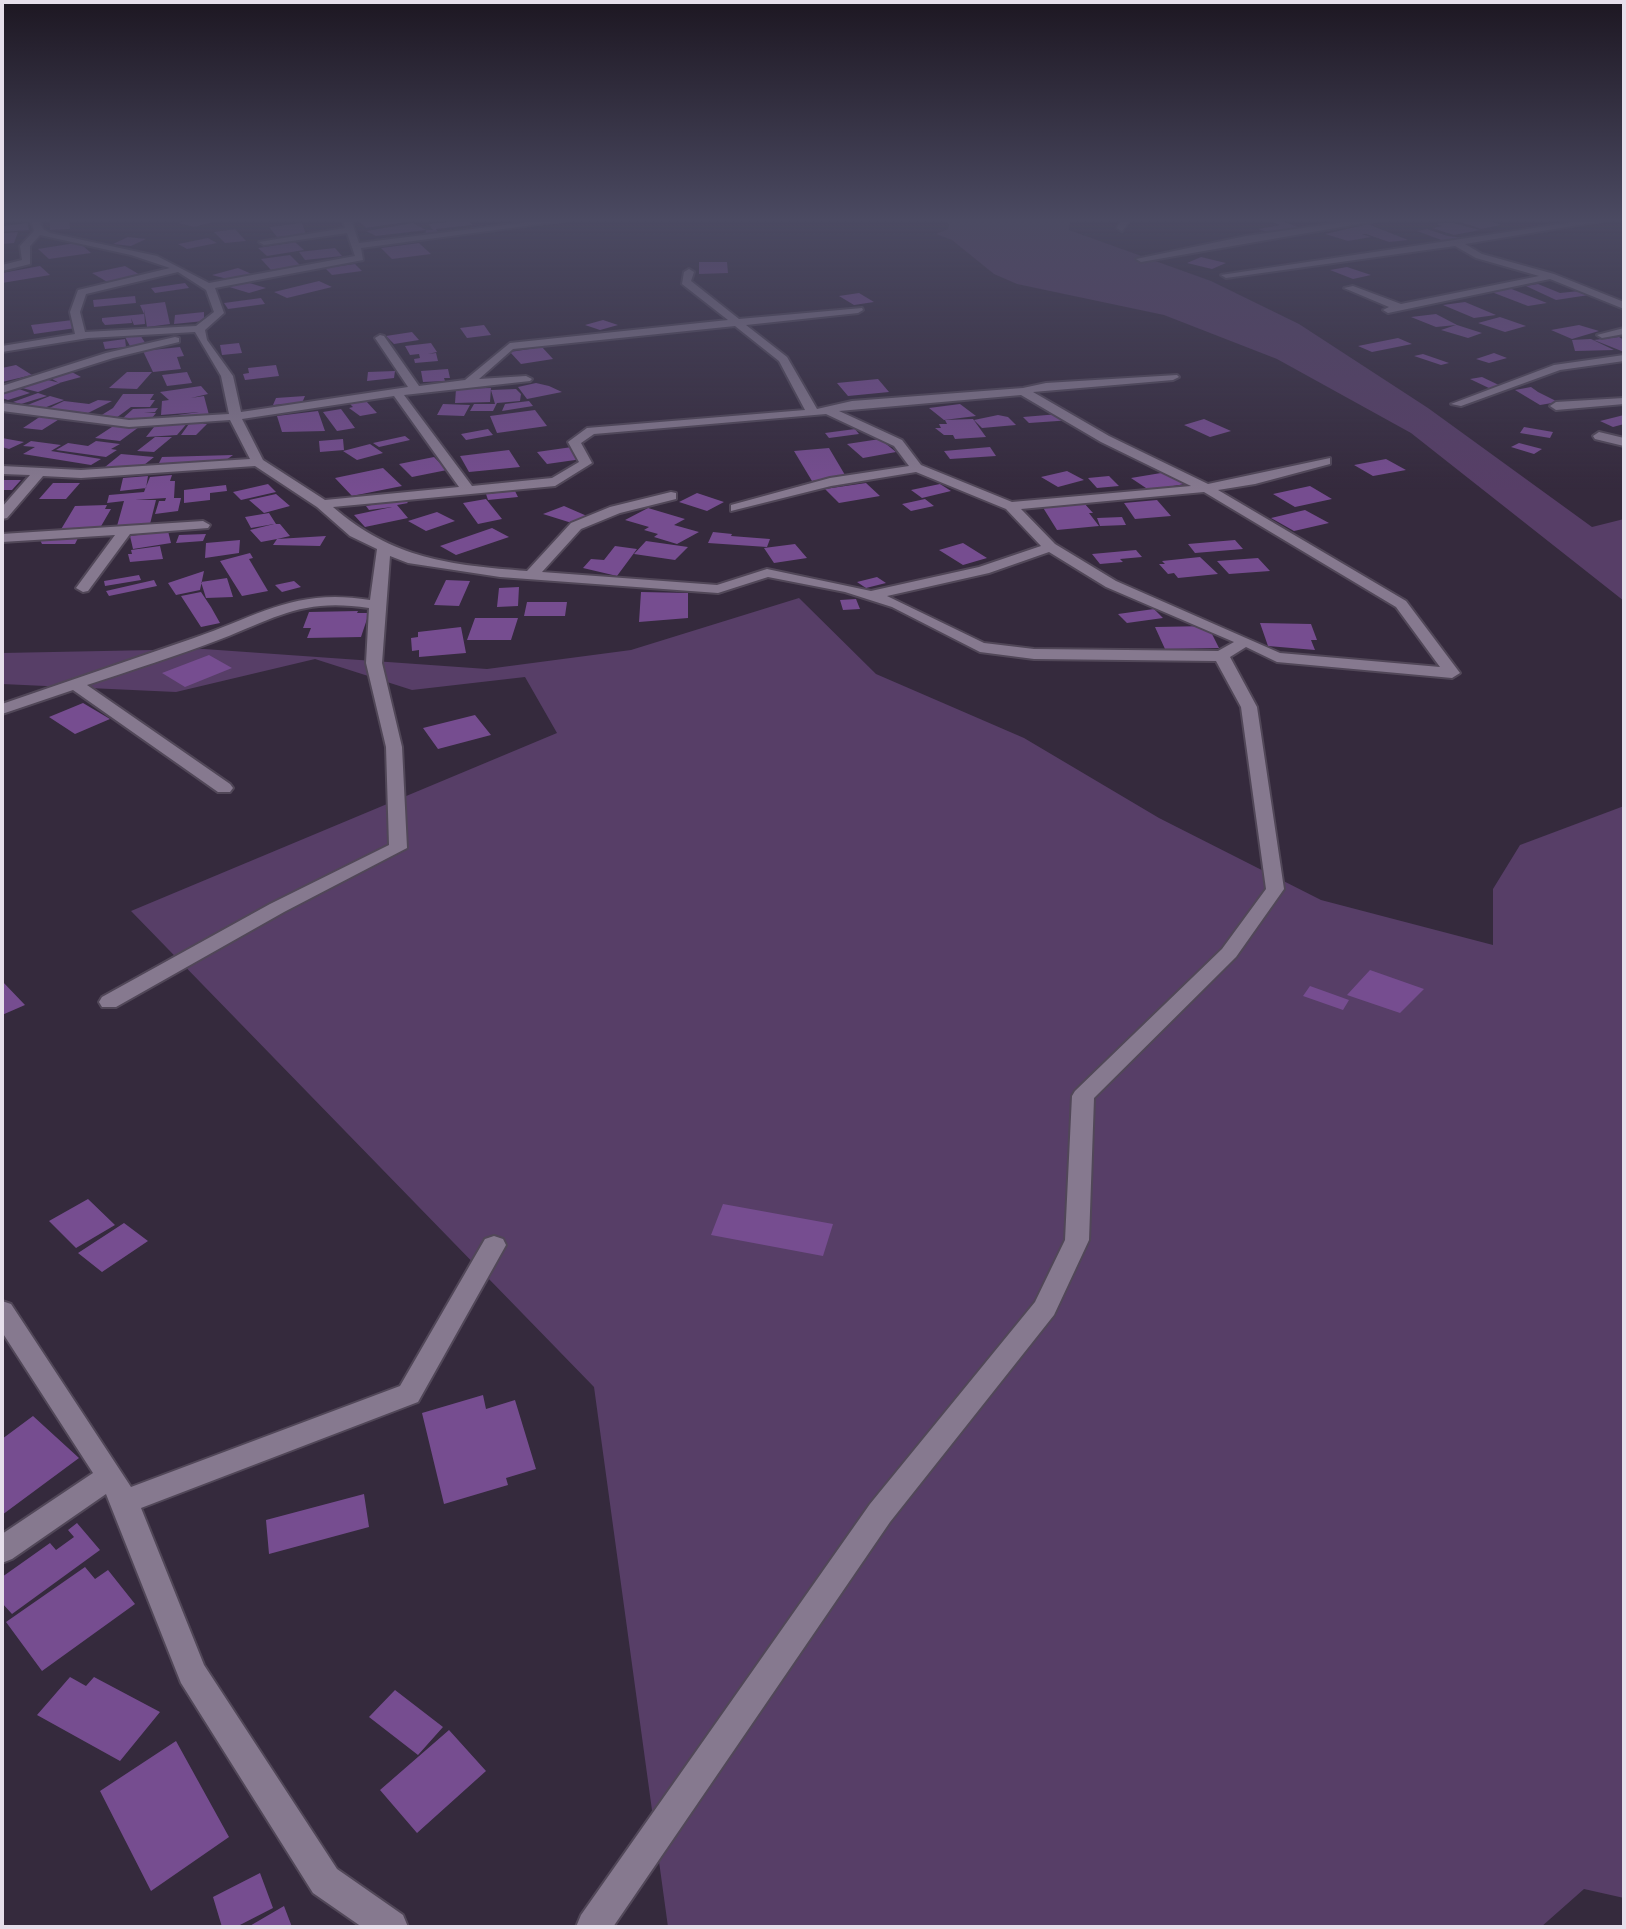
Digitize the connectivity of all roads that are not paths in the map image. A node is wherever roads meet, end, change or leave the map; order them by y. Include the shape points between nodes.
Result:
1 (76, 310) edge
2 (218, 310) edge
3 (724, 310) edge
4 (858, 310) dead end
5 (740, 322) junction
6 (1624, 331) edge
7 (199, 332) junction
8 (1602, 335) dead end
9 (84, 336) junction
10 (380, 338) dead end
11 (2, 349) edge
12 (1624, 358) edge
13 (1173, 377) dead end
14 (526, 379) dead end
15 (470, 381) junction
16 (2, 390) edge
17 (416, 390) junction
18 (1023, 391) junction
19 (397, 393) junction
20 (1624, 401) edge
21 (1457, 404) dead end
22 (1556, 406) dead end
23 (2, 407) edge
24 (827, 410) junction
25 (813, 413) junction
26 (236, 418) junction
27 (1599, 436) dead end
28 (1624, 442) edge
29 (1326, 461) dead end
30 (258, 462) junction
31 (917, 468) junction
32 (2, 470) edge
33 (38, 474) junction
34 (1206, 488) junction
35 (468, 490) junction
36 (671, 496) dead end
37 (322, 504) junction
38 (1011, 506) junction
39 (736, 508) dead end
40 (2, 515) edge
41 (203, 525) dead end
42 (124, 532) junction
43 (2, 538) edge
44 (1050, 547) junction
45 (384, 549) junction
46 (531, 575) junction
47 (83, 588) dead end
48 (872, 595) junction
49 (377, 605) junction
50 (1246, 641) junction
51 (1221, 656) junction
52 (75, 684) junction
53 (2, 709) edge
54 (224, 788) dead end
55 (109, 1002) dead end
56 (494, 1245) dead end
57 (2, 1311) edge
58 (118, 1489) junction
59 (2, 1550) edge
60 (391, 1927) edge
61 (593, 1927) edge

1 - 9 street
2 - 7 street
3 - 5 street
4 - 5 street
5 - 15 street via 510,346
5 - 25 street via 783,359
6 - 8 street
7 - 9 street
7 - 16 street
7 - 26 street via 227,376
9 - 11 street
10 - 17 street
12 - 21 street via 1558,367
13 - 18 street
14 - 15 street
15 - 17 street
17 - 19 street
18 - 24 street
18 - 34 street via 1105,439
19 - 26 street
19 - 35 street
20 - 22 street
23 - 26 street via 145,424
24 - 25 street
24 - 31 street via 898,443
25 - 35 street via 591,431 574,442 586,463 555,482
26 - 30 street
27 - 28 street
29 - 34 street
30 - 33 street
30 - 37 street
31 - 38 street
31 - 39 street via 830,482
32 - 33 street
33 - 40 street
34 - 38 street
34 - 50 street via 1401,604 1452,673 1277,657
35 - 37 street
36 - 46 street via 576,526
37 - 45 street via 355,533
38 - 44 street
41 - 42 street
42 - 43 street
42 - 47 street
44 - 48 street via 994,568
44 - 50 street via 1111,584
45 - 46 street via 408,559
45 - 49 street
46 - 48 street via 718,589 767,573
48 - 51 street via 980,647 1034,654
49 - 52 street via 337,599 276,609
49 - 55 street via 374,663 394,747 398,848
50 - 51 street
51 - 61 street via 1249,707 1275,889 1229,953 1083,1096 1077,1240 1045,1308 880,1513
52 - 53 street
52 - 54 street
56 - 58 street via 409,1394
57 - 58 street
58 - 59 street
58 - 60 street via 192,1673 325,1881

